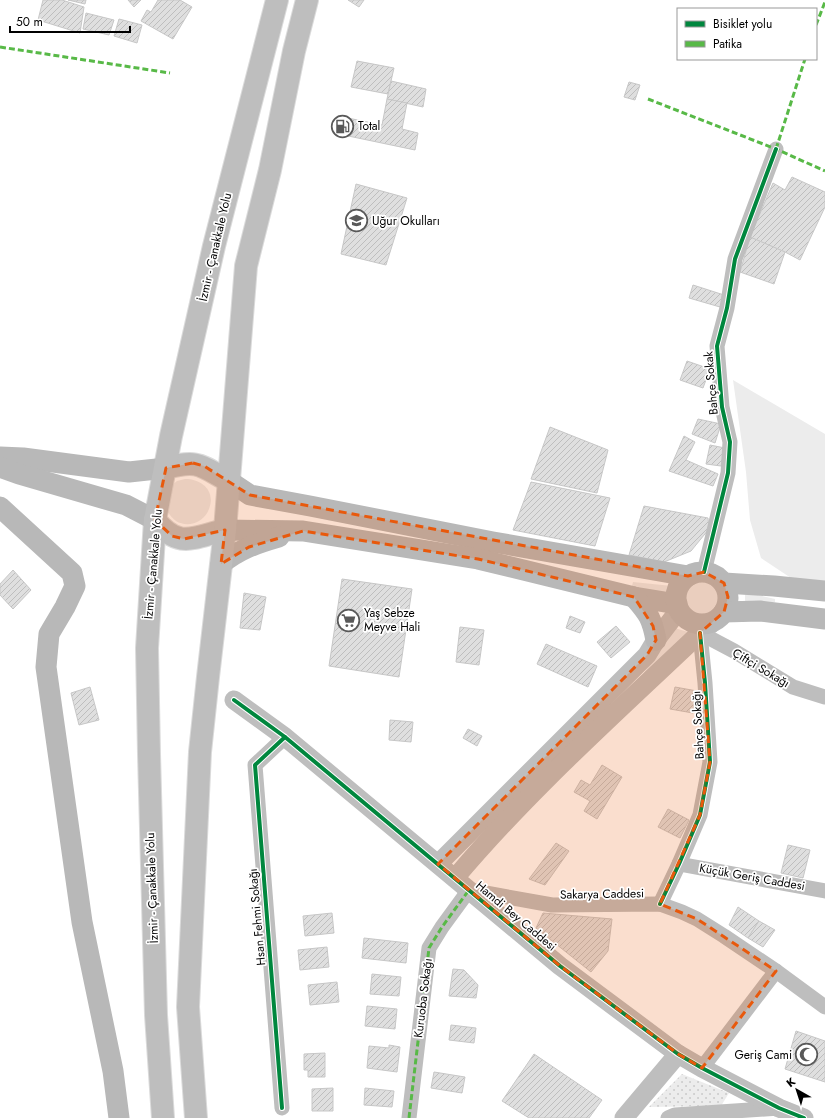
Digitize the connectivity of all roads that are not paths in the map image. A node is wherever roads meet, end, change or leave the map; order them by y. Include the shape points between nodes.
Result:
1 (277, 0) edge
2 (307, 0) edge
3 (776, 149) dead end
4 (0, 457) edge
5 (0, 467) edge
6 (166, 468) junction
7 (10, 477) edge
8 (229, 481) junction
9 (0, 507) edge
10 (155, 520) junction
11 (225, 530) junction
12 (303, 531) junction
13 (221, 564) junction
14 (696, 574) junction
15 (724, 583) junction
16 (825, 591) edge
17 (634, 598) junction
18 (678, 607) junction
19 (720, 616) junction
20 (825, 619) edge
21 (700, 633) junction
22 (656, 640) junction
23 (825, 696) edge
24 (234, 700) dead end
25 (285, 737) junction
26 (438, 864) junction
27 (679, 864) junction
28 (462, 884) junction
29 (825, 891) edge
30 (660, 904) junction
31 (776, 972) junction
32 (825, 1007) edge
33 (678, 1054) junction
34 (702, 1068) junction
35 (282, 1108) dead end
36 (780, 1108) junction
37 (119, 1118) edge
38 (163, 1118) edge
39 (196, 1118) edge
40 (409, 1118) edge
41 (624, 1118) edge
42 (668, 1118) edge
43 (804, 1118) edge

1 - 6 highway, İzmir - Çanakkale Yolu via 214,246
2 - 8 highway via 246,266
3 - 14 street, Bahçe Sokak via 735,259 728,308 717,346 722,407 730,442 728,473
4 - 6 main road via 129,472
5 - 7 main road
6 - 8 highway via 193,463 204,466
6 - 10 highway, İzmir - Çanakkale Yolu
7 - 10 main road via 126,505
8 - 11 highway
8 - 14 main road via 250,495 493,542
9 - 37 main road via 72,573 75,586 49,634 46,666 82,922 113,1071
10 - 11 highway via 172,536 184,539 196,539
10 - 38 highway, İzmir - Çanakkale Yolu via 147,648 156,1015
11 - 12 main road
11 - 13 highway
12 - 13 main road via 248,547
12 - 17 main road via 478,559
13 - 39 highway via 200,752 188,1007
14 - 15 main road via 712,574
14 - 18 main road via 682,582 678,588
15 - 16 main road
15 - 19 main road via 728,598
17 - 18 main road
17 - 22 main road via 647,612
18 - 19 main road via 684,617 699,624 708,624
18 - 22 street
19 - 20 main road via 760,611
19 - 21 street
21 - 23 street, Çiftçi Sokağı via 793,687
21 - 27 street, Bahçe Sokağı via 710,762 700,815
21 - 28 street via 549,777 477,852
22 - 26 street via 647,655
24 - 25 street, Hamdi Bey Caddesi
25 - 26 street, Hamdi Bey Caddesi
25 - 35 street, Hsan Fehmi Sokağı via 255,765
26 - 28 street, Hamdi Bey Caddesi
27 - 29 street, Küçük Geriş Caddesi
27 - 30 street, Bahçe Sokağı
28 - 30 street, Sakarya Caddesi via 552,905
28 - 33 street, Hamdi Bey Caddesi via 560,966
28 - 40 street, Kuruoba Sokağı via 429,948
30 - 31 street, Sakarya Caddesi via 697,919
31 - 32 street, Sakarya Caddesi
31 - 34 street
33 - 34 street, Hamdi Bey Caddesi
33 - 41 street
34 - 36 street, Hamdi Bey Caddesi
36 - 42 street via 676,1115
36 - 43 street, Hamdi Bey Caddesi

